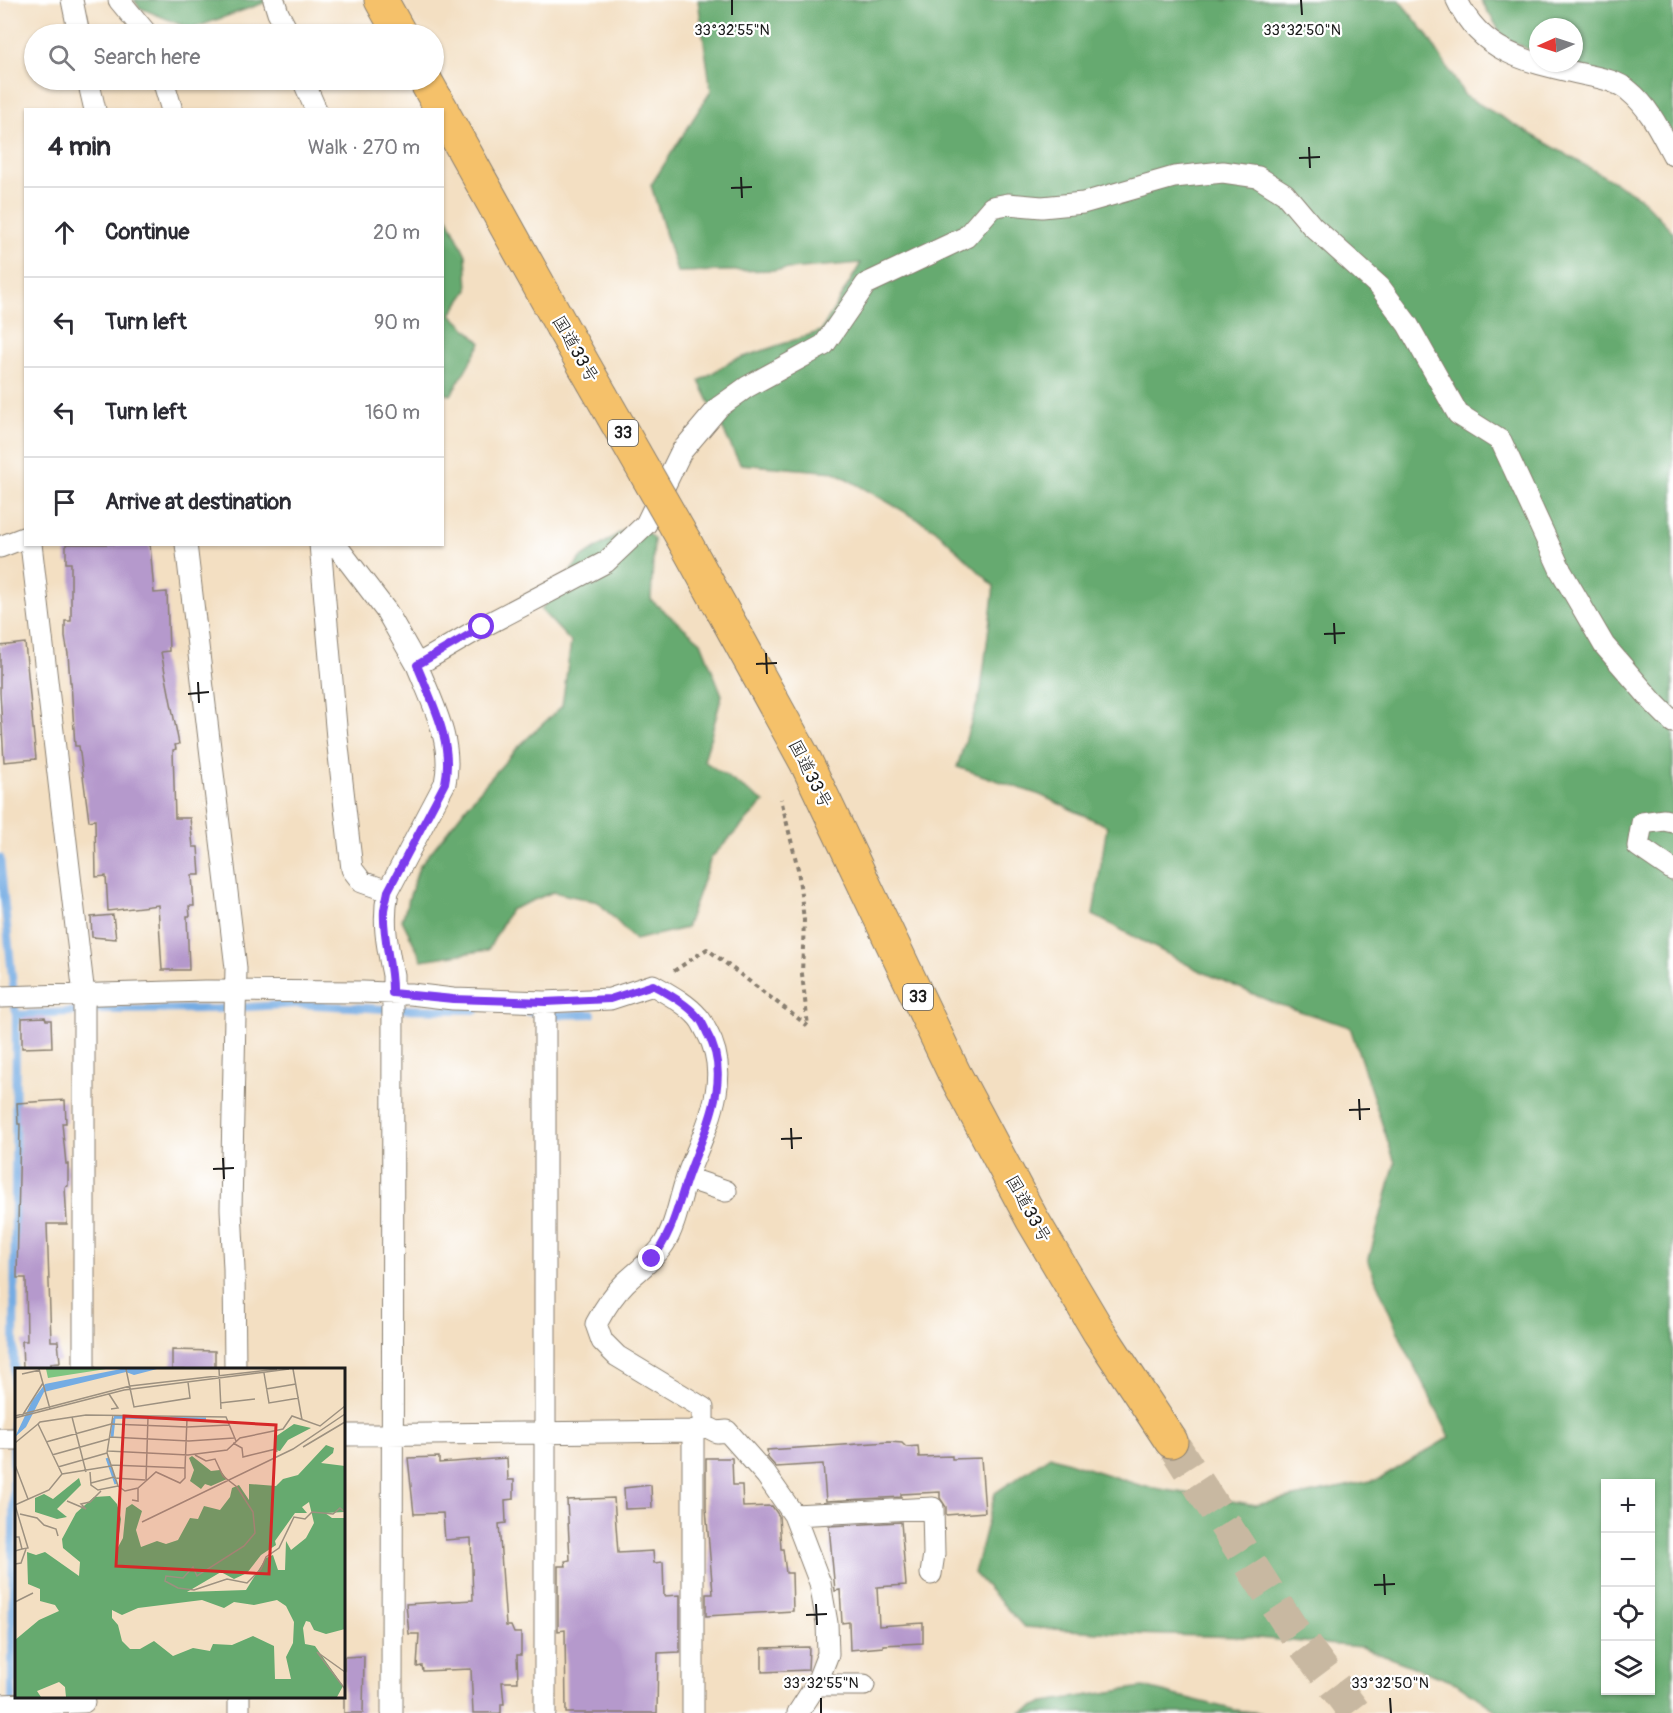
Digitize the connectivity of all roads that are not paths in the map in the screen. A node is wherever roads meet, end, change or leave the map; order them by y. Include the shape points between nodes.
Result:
1 (72, 0) edge
2 (119, 0) edge
3 (274, 0) edge
4 (381, 0) edge
5 (1457, 0) edge
6 (77, 24) edge
7 (139, 24) edge
8 (284, 24) edge
9 (394, 24) edge
10 (90, 90) edge
11 (166, 90) edge
12 (307, 90) edge
13 (431, 90) edge
14 (171, 107) dead end
15 (95, 108) edge
16 (315, 108) edge
17 (441, 108) edge
18 (444, 114) edge
19 (1673, 155) edge
20 (24, 538) edge
21 (31, 546) edge
22 (186, 546) edge
23 (320, 546) edge
24 (334, 546) edge
25 (0, 547) edge
26 (417, 665) junction
27 (1673, 722) edge
28 (1673, 822) edge
29 (1673, 870) edge
30 (388, 891) junction
31 (235, 993) junction
32 (392, 993) junction
33 (84, 994) junction
34 (9, 997) edge
35 (545, 1002) junction
36 (687, 1178) junction
37 (726, 1191) dead end
38 (84, 1368) edge
39 (235, 1368) edge
40 (698, 1428) junction
41 (544, 1434) junction
42 (345, 1435) edge
43 (391, 1436) junction
44 (1171, 1441) tunnel mouth
45 (794, 1515) junction
46 (931, 1574) dead end
47 (816, 1685) junction
48 (864, 1685) dead end
49 (84, 1704) edge
50 (8, 1705) edge
51 (392, 1713) edge
52 (545, 1713) edge
53 (693, 1713) edge
54 (798, 1713) edge

1 - 6 street
2 - 7 street
3 - 8 street
4 - 9 highway
5 - 19 street via 1465,17 1492,44 1530,62 1605,79 1628,89 1650,114
10 - 15 street
11 - 14 street
12 - 16 street
13 - 17 highway, 国道33号 / 33
18 - 44 highway, 国道33号 / 33, bridge via 806,762 954,1073 1027,1208 1098,1332
20 - 25 street
21 - 33 street
22 - 31 street via 236,968
23 - 30 street via 352,868 362,882
24 - 26 street via 387,612
26 - 27 street via 606,562 646,524 681,452 719,407 824,345 866,284 966,237 992,207 1083,203 1174,177 1223,172 1258,177 1285,194 1312,226 1380,287 1408,325 1458,414 1501,441 1561,571 1604,645
26 - 30 street via 445,735 449,767 445,783
28 - 29 street via 1642,823 1638,846
30 - 32 street via 384,911
31 - 32 street
31 - 33 street
31 - 39 street via 231,1209
32 - 35 street
32 - 43 street
33 - 34 street
33 - 38 street
35 - 36 street via 610,999 653,985 698,1017 719,1061 716,1100
35 - 41 street
36 - 37 street
36 - 40 street via 664,1244 605,1306 596,1324 602,1341 617,1356 703,1408
40 - 41 street
40 - 45 street via 727,1431 766,1475
40 - 53 street
41 - 43 street
41 - 52 street
42 - 43 street
43 - 51 street
45 - 46 street via 933,1508
45 - 47 street via 820,1583 827,1623 828,1654
47 - 48 street
47 - 54 street
49 - 50 street

